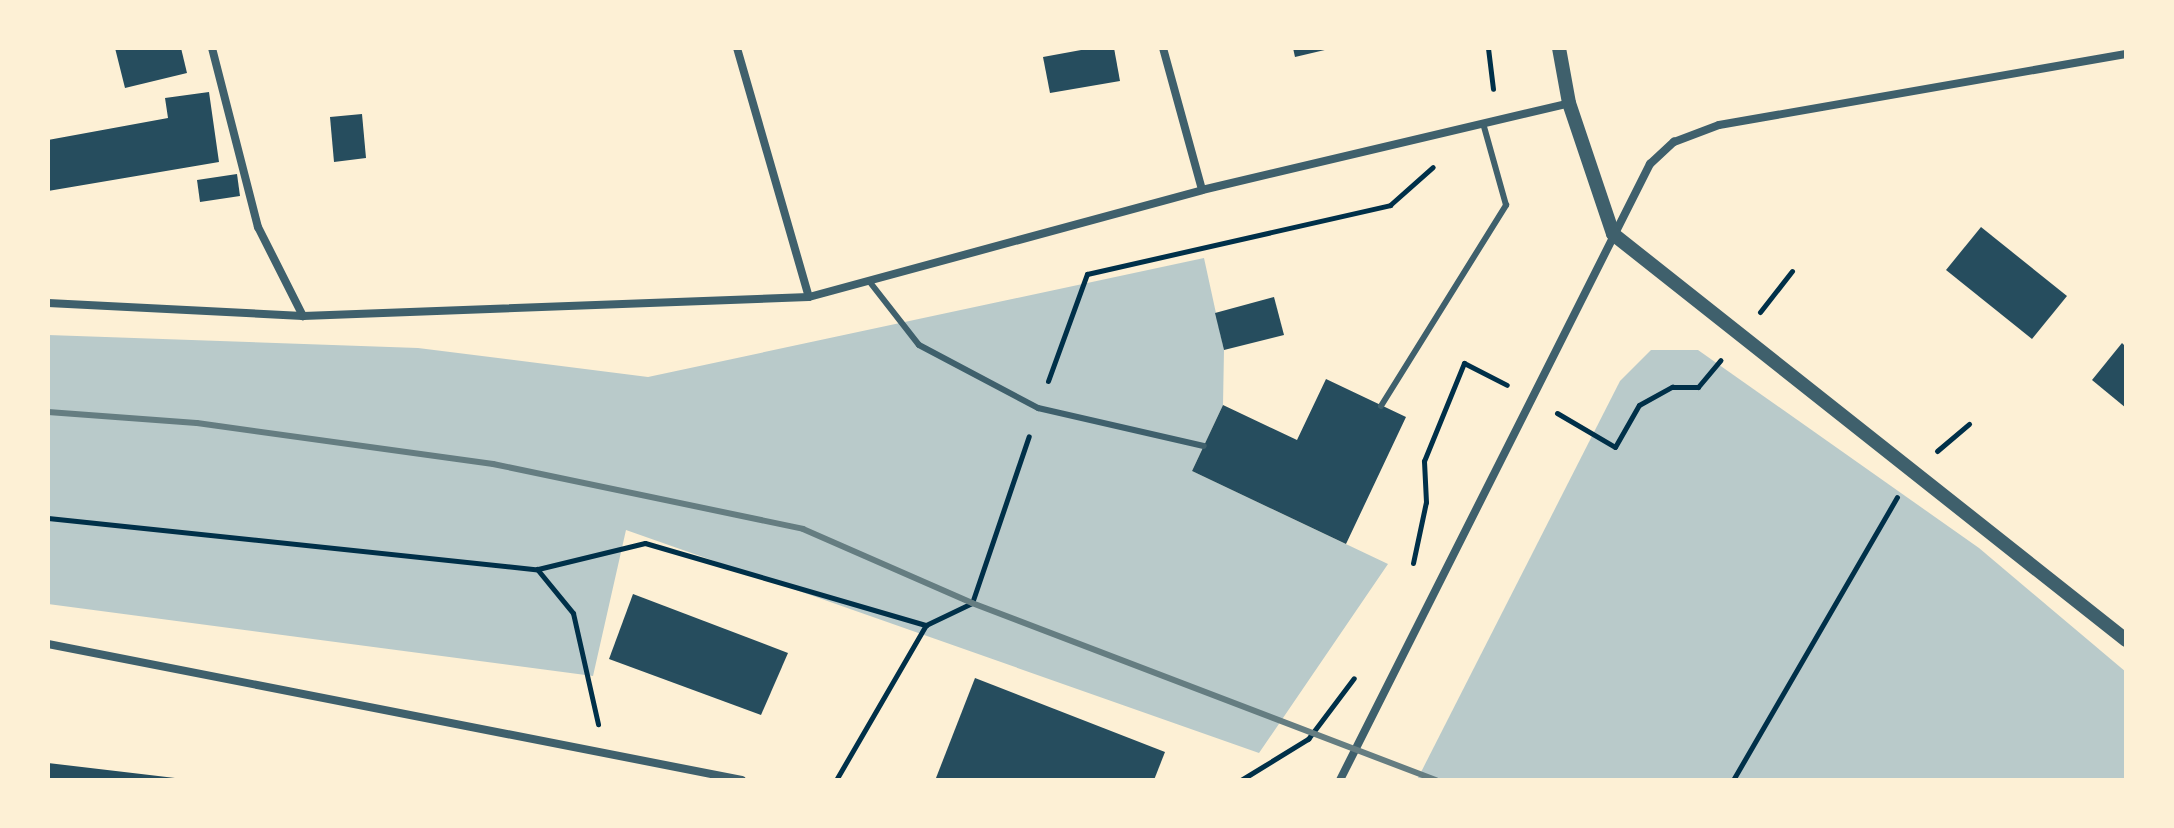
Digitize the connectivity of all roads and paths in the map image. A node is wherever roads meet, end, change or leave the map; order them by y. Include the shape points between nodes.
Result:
1 (212, 48) edge
2 (737, 48) edge
3 (1163, 48) edge
4 (1488, 48) edge
5 (1559, 48) edge
6 (2126, 54) edge
7 (1569, 103) junction
8 (1483, 123) junction
9 (1202, 190) junction
10 (1613, 234) junction
11 (1792, 271) dead end
12 (869, 281) junction
13 (809, 297) junction
14 (48, 303) edge
15 (303, 316) junction
16 (1739, 338) junction
17 (1531, 398) junction
18 (1381, 406) dead end
19 (1969, 424) dead end
20 (1204, 446) dead end
21 (1912, 471) junction
22 (48, 518) edge
23 (1411, 568) dead end
24 (537, 569) junction
25 (926, 625) dead end
26 (2126, 640) edge
27 (48, 644) edge
28 (1359, 672) dead end
29 (604, 748) junction
30 (716, 770) junction
31 (714, 780) edge
32 (742, 780) edge
33 (1241, 780) edge
34 (1340, 780) edge
35 (1733, 780) edge

1 - 15 street via 258,227
2 - 13 street
3 - 9 street
4 - 8 path via 1494,84
5 - 7 street
6 - 10 street via 1719,125 1674,142 1650,164
7 - 8 street
7 - 10 street
8 - 9 street
8 - 18 lane via 1506,205
9 - 12 street
10 - 16 street
10 - 17 street
11 - 16 path
12 - 13 street
12 - 20 lane via 919,345 1038,408
13 - 15 street
14 - 15 street
16 - 17 path via 1698,387 1672,387 1639,405 1615,447
16 - 21 street
17 - 23 path via 1464,363 1424,461 1426,502
17 - 34 street
19 - 21 path
21 - 26 street
21 - 35 path
22 - 24 path
24 - 25 path via 645,543
24 - 29 path via 573,613
27 - 29 street
28 - 33 path via 1308,739
29 - 30 street
30 - 31 street
30 - 32 street

